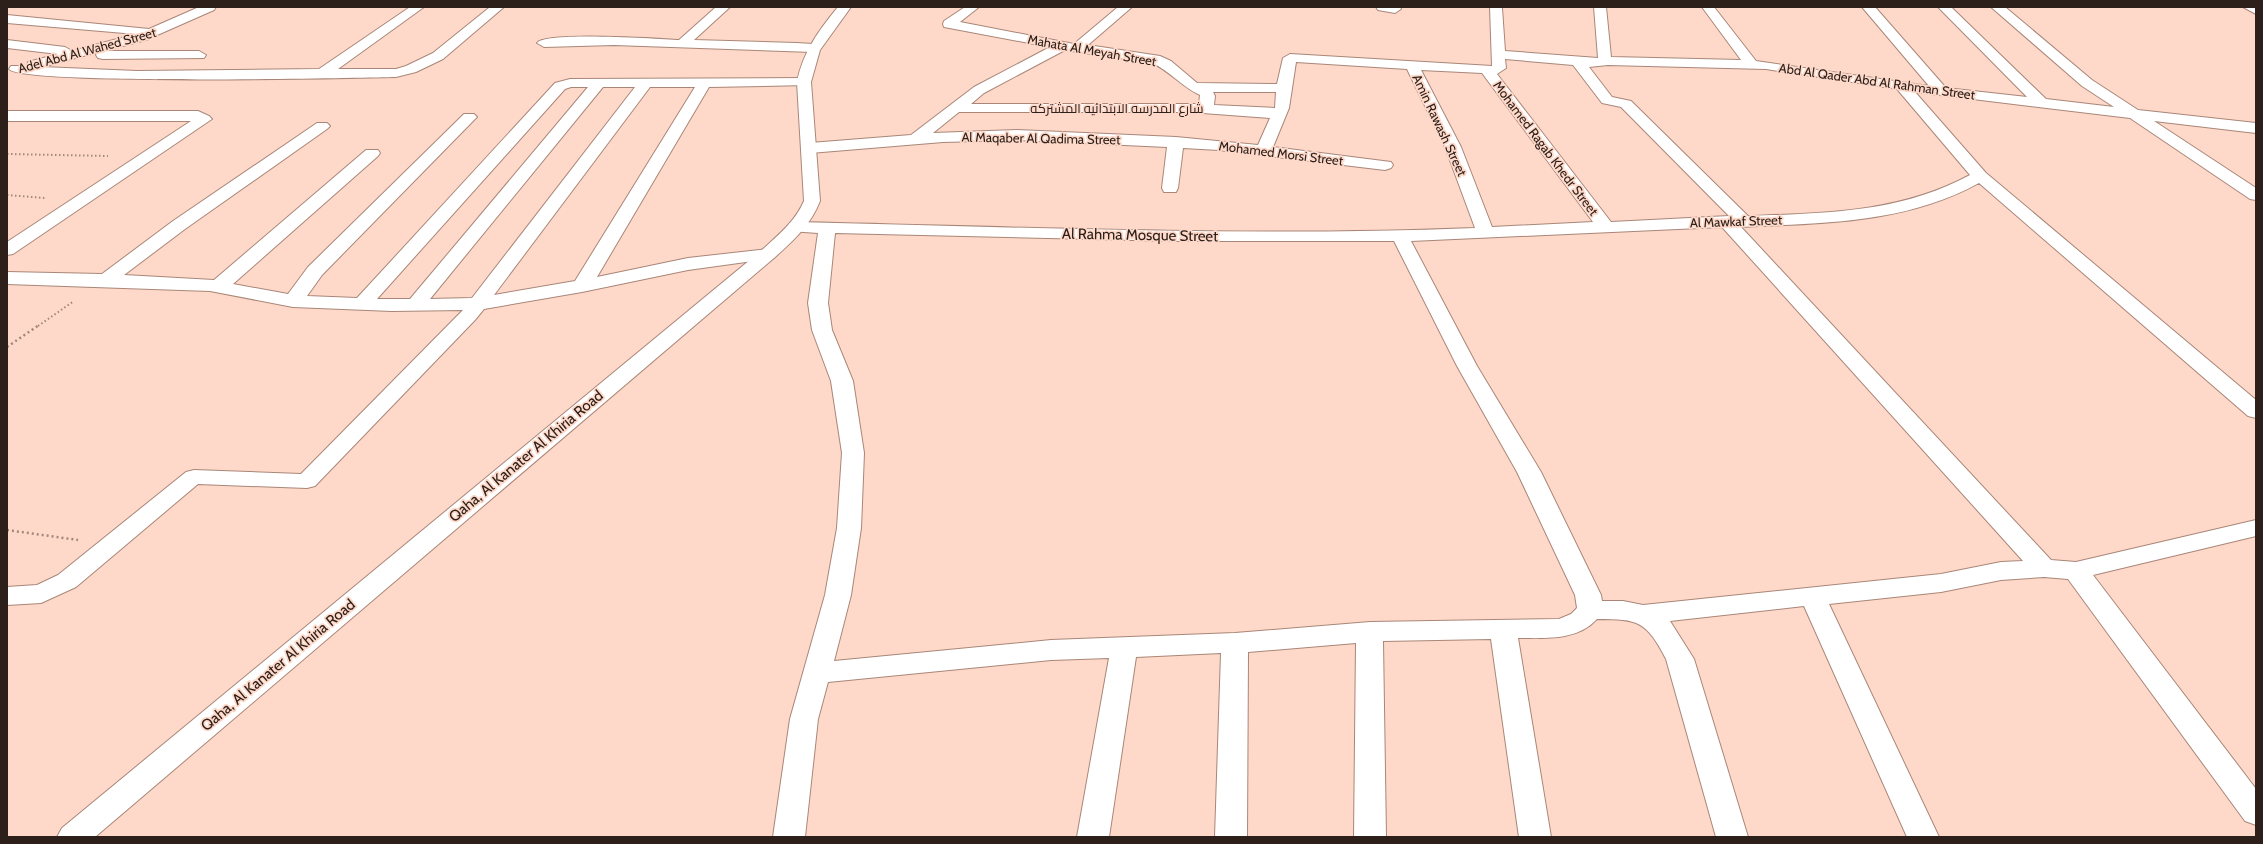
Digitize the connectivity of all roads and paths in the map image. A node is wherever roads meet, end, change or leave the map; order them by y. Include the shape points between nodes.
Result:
1 (185, 7) edge
2 (418, 7) edge
3 (498, 7) edge
4 (724, 7) edge
5 (845, 7) edge
6 (973, 7) edge
7 (1126, 7) edge
8 (1382, 7) edge
9 (1600, 7) edge
10 (1708, 7) edge
11 (1868, 7) edge
12 (1944, 7) edge
13 (1998, 7) edge
14 (2249, 7) edge
15 (209, 8) edge
16 (1496, 8) dead end
17 (38, 9) dead end
18 (1395, 9) dead end
19 (2256, 10) edge
20 (9, 19) edge
21 (155, 32) junction
22 (544, 43) dead end
23 (7, 44) edge
24 (682, 44) junction
25 (1070, 47) junction
26 (813, 48) junction
27 (77, 54) junction
28 (1497, 54) junction
29 (199, 55) dead end
30 (1605, 61) junction
31 (1578, 62) junction
32 (1411, 64) junction
33 (1751, 64) junction
34 (12, 70) edge
35 (1487, 70) junction
36 (320, 75) junction
37 (804, 82) junction
38 (646, 83) junction
39 (704, 83) junction
40 (598, 84) junction
41 (1902, 86) junction
42 (1194, 87) junction
43 (1284, 88) junction
44 (1942, 92) junction
45 (2042, 104) junction
46 (956, 108) junction
47 (1206, 109) junction
48 (1279, 114) junction
49 (2133, 114) junction
50 (7, 116) edge
51 (469, 117) dead end
52 (322, 126) dead end
53 (2240, 127) junction
54 (2256, 128) edge
55 (2256, 136) edge
56 (916, 139) junction
57 (1176, 142) junction
58 (810, 148) junction
59 (1263, 151) junction
60 (372, 153) dead end
61 (7, 154) edge
62 (144, 157) junction
63 (1385, 165) dead end
64 (1980, 176) junction
65 (1170, 188) dead end
66 (2256, 196) edge
67 (1734, 221) junction
68 (1605, 226) junction
69 (796, 227) junction
70 (827, 228) junction
71 (1484, 232) junction
72 (1400, 236) junction
73 (7, 250) edge
74 (768, 254) junction
75 (7, 278) edge
76 (106, 280) junction
77 (219, 286) junction
78 (582, 286) junction
79 (292, 301) junction
80 (363, 303) junction
81 (416, 304) junction
82 (477, 304) junction
83 (7, 347) edge
84 (2256, 411) edge
85 (2256, 528) edge
86 (7, 530) edge
87 (110, 545) junction
88 (2044, 568) junction
89 (2076, 571) junction
90 (7, 596) edge
91 (1812, 596) junction
92 (1590, 610) junction
93 (1644, 614) junction
94 (1503, 629) junction
95 (1370, 632) junction
96 (1235, 643) junction
97 (1124, 648) junction
98 (816, 674) junction
99 (2256, 812) edge
100 (73, 837) edge
101 (790, 837) edge
102 (1093, 837) edge
103 (1231, 837) edge
104 (1370, 837) edge
105 (1535, 837) edge
106 (1732, 837) edge
107 (1923, 837) edge

1 - 15 street
2 - 36 street
3 - 36 street via 435,58 413,70 396,73
4 - 24 street
5 - 26 street, Qaha, Al Kanater Al Khiria Road
6 - 25 street, Mahata Al Meyah Street via 950,22 952,25
7 - 25 street
8 - 18 street
9 - 30 street
10 - 33 street
11 - 44 street
12 - 45 street
13 - 49 street via 2087,82
14 - 19 street
15 - 21 street, Adel Abd Al Wahed Street
16 - 28 street
17 - 20 street
20 - 21 street
21 - 27 street, Adel Abd Al Wahed Street
22 - 24 street via 585,40
23 - 27 street
24 - 26 street
25 - 42 street, Mahata Al Meyah Street via 1155,59 1166,64
25 - 46 street via 988,84
26 - 37 street, Qaha, Al Kanater Al Khiria Road
27 - 29 street
27 - 34 street, Adel Abd Al Wahed Street
28 - 31 street, Abd Al Qader Abd Al Rahman Street
28 - 35 street via 1499,68
30 - 31 street, Abd Al Qader Abd Al Rahman Street
30 - 33 street, Abd Al Qader Abd Al Rahman Street
31 - 67 street via 1607,100 1626,104
32 - 35 street
32 - 43 street via 1294,57 1288,60
32 - 71 street, Amin Rawash Street via 1453,147
33 - 41 street, Abd Al Qader Abd Al Rahman Street
34 - 36 street via 137,75
35 - 68 street, Mohamed Ragab Khedr Street
37 - 39 street
37 - 58 street, Qaha, Al Kanater Al Khiria Road
38 - 39 street
38 - 40 street
38 - 82 street
39 - 78 street
40 - 80 street via 570,83 560,86
40 - 81 street
41 - 44 street, Abd Al Qader Abd Al Rahman Street
41 - 64 street
42 - 43 street
42 - 47 street, Mahata Al Meyah Street via 1208,94
43 - 48 street
44 - 45 street, Abd Al Qader Abd Al Rahman Street
45 - 49 street, Abd Al Qader Abd Al Rahman Street
46 - 47 street, شارع المدرسه الابتدائيه المشتركه
46 - 56 street
47 - 48 street, شارع المدرسه الابتدائيه المشتركه
48 - 59 street
49 - 53 street, Abd Al Qader Abd Al Rahman Street
49 - 66 street
50 - 62 street via 204,119
51 - 79 street via 315,272
52 - 76 street via 179,225
53 - 54 street, Abd Al Qader Abd Al Rahman Street
53 - 55 street
56 - 57 street, Al Maqaber Al Qadima Street via 1017,134
56 - 58 street, Al Maqaber Al Qadima Street
57 - 59 street, Mohamed Morsi Street
57 - 65 street
58 - 69 street, Qaha, Al Kanater Al Khiria Road via 812,201 808,212
59 - 63 street, Mohamed Morsi Street
60 - 77 street
61 - 62 path
62 - 73 street
64 - 67 street, Al Mawkaf Street via 1940,197 1881,212 1845,217
64 - 84 street
67 - 68 street, Al Mawkaf Street
67 - 88 street
68 - 71 street, Al Mawkaf Street
69 - 70 street, Al Rahma Mosque Street
69 - 74 street, Qaha, Al Kanater Al Khiria Road
70 - 72 street, Al Rahma Mosque Street via 1248,236
70 - 98 street via 818,303 822,330 842,381 854,453 849,528 838,595
71 - 72 street, Al Rahma Mosque Street
72 - 92 street via 1467,366 1529,472 1588,595
74 - 78 street via 701,262
74 - 100 street, Qaha, Al Kanater Al Khiria Road
75 - 76 street
76 - 77 street
76 - 83 path
77 - 79 street
78 - 82 street
79 - 80 street
80 - 81 street
81 - 82 street
82 - 87 street via 307,481 194,477
85 - 89 street
86 - 87 path
87 - 90 street via 67,581 47,593
88 - 89 street
88 - 91 street via 2001,571 1941,583
89 - 99 street
91 - 93 street
91 - 107 street
92 - 93 street via 1626,610
92 - 94 street via 1580,621 1561,628
93 - 106 street via 1658,622 1680,659
94 - 95 street
94 - 105 street
95 - 96 street
95 - 104 street
96 - 97 street
96 - 103 street
97 - 98 street via 1051,650
97 - 102 street
98 - 101 street via 804,719 791,809

